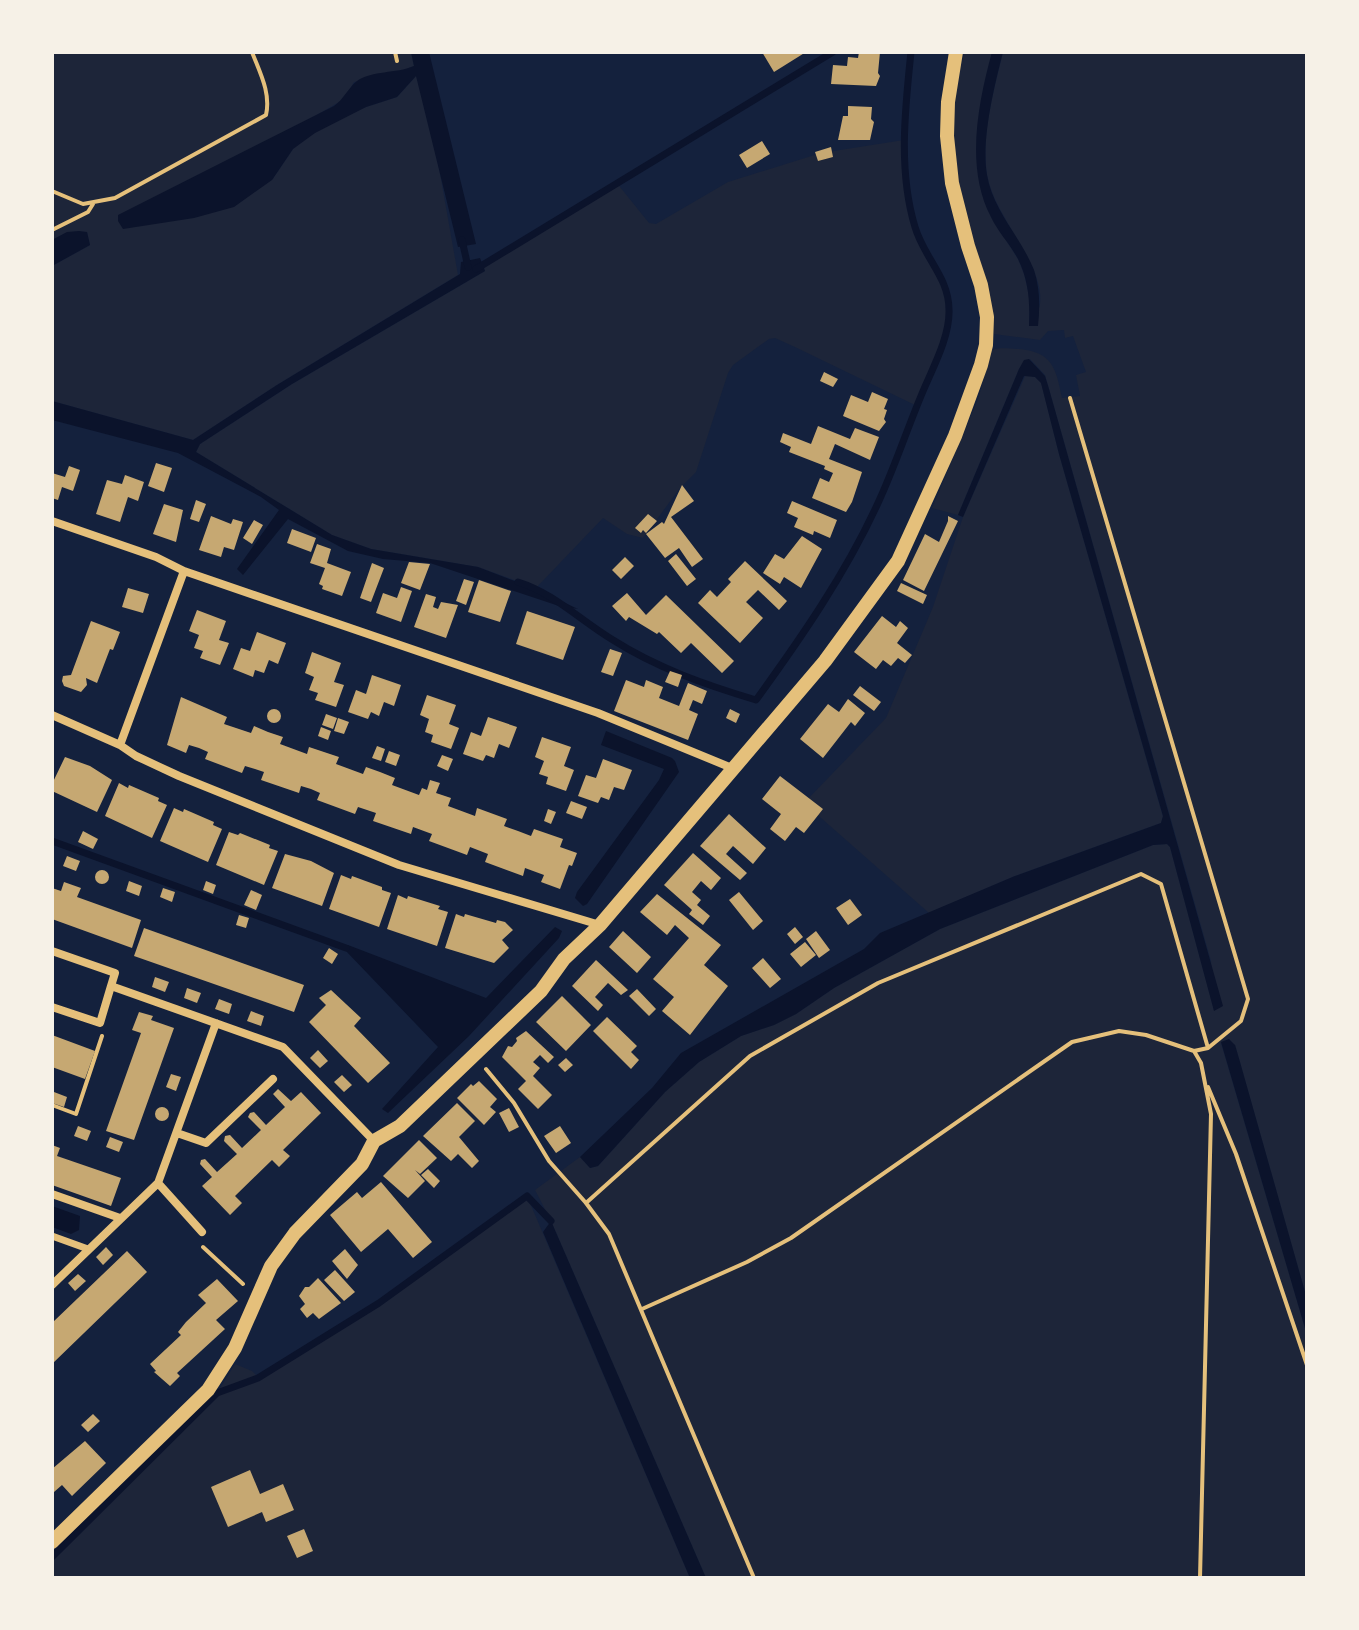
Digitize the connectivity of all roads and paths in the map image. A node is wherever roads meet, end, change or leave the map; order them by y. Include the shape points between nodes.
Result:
1 (252, 52) edge
2 (395, 52) edge
3 (956, 52) edge
4 (397, 61) dead end
5 (52, 191) edge
6 (93, 204) junction
7 (52, 230) edge
8 (1070, 398) dead end
9 (52, 521) edge
10 (184, 571) junction
11 (52, 715) edge
12 (120, 745) junction
13 (732, 768) junction
14 (600, 925) junction
15 (52, 951) edge
16 (111, 986) junction
17 (52, 1007) edge
18 (100, 1023) junction
19 (216, 1023) junction
20 (1208, 1048) junction
21 (1194, 1051) junction
22 (473, 1055) junction
23 (273, 1079) dead end
24 (1206, 1081) junction
25 (52, 1105) edge
26 (177, 1133) junction
27 (374, 1141) junction
28 (158, 1183) junction
29 (52, 1194) edge
30 (586, 1203) junction
31 (120, 1218) junction
32 (202, 1232) joint
33 (52, 1236) edge
34 (88, 1249) junction
35 (52, 1285) edge
36 (257, 1297) junction
37 (642, 1309) junction
38 (1307, 1365) edge
39 (52, 1542) edge
40 (754, 1578) edge
41 (1200, 1578) edge

1 - 6 path via 266,88 266,115 115,198
2 - 4 path
3 - 13 street via 947,136 952,183 987,317 981,365 898,561 825,661
5 - 6 path
6 - 7 path via 88,212
8 - 20 path via 1248,999 1241,1021
9 - 10 street
10 - 12 street
10 - 13 street via 598,713
11 - 12 street
12 - 14 street via 179,776 399,865
13 - 14 street
14 - 22 street
15 - 16 street via 115,973
16 - 18 street
16 - 19 street
17 - 18 street
18 - 25 path via 105,1029 76,1114
19 - 26 street
19 - 27 street via 283,1047
20 - 21 path
20 - 30 path via 1161,884 1141,874 878,983 750,1056
21 - 24 path
21 - 37 path via 1119,1031 1072,1042 791,1238
22 - 27 street via 400,1126
22 - 30 path
23 - 26 street via 206,1143
24 - 38 path
24 - 41 path via 1211,1114
26 - 28 street
27 - 36 street via 362,1164 287,1244
28 - 31 street
28 - 32 street
29 - 31 street
30 - 37 path via 609,1234
31 - 34 street
32 - 36 path via 198,1243
33 - 34 street
34 - 35 street
36 - 39 street via 235,1348 208,1390
37 - 40 path

